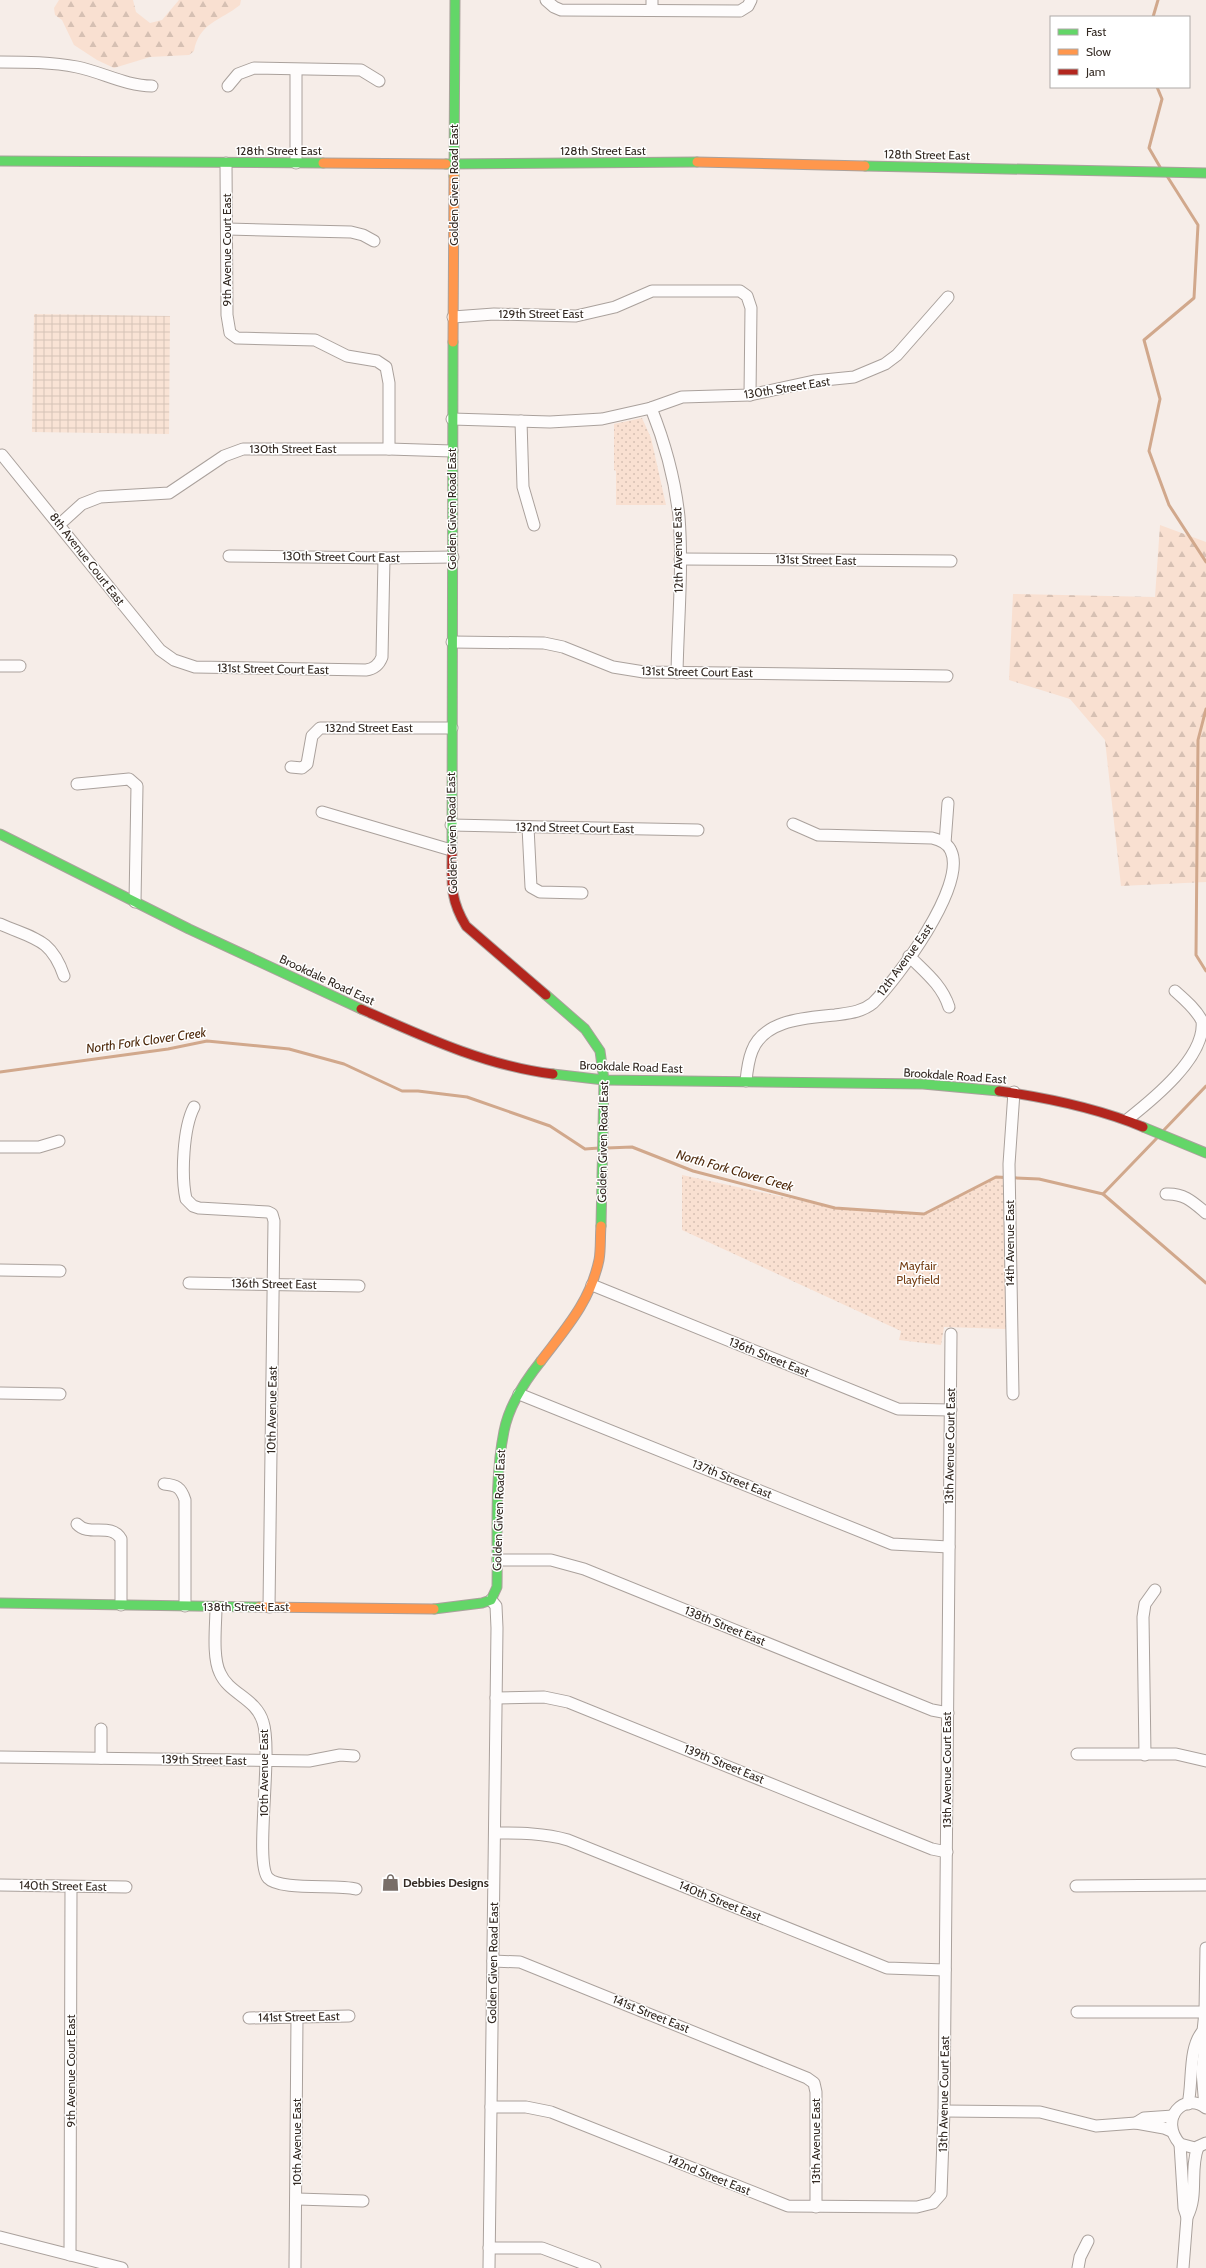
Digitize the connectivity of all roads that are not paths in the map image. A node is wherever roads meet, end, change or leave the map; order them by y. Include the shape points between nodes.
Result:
1 (455, 0) edge
2 (548, 2) edge
3 (749, 3) edge
4 (652, 5) edge
5 (0, 62) edge
6 (296, 70) junction
7 (379, 81) dead end
8 (152, 86) dead end
9 (228, 86) dead end
10 (0, 161) edge
11 (226, 163) junction
12 (296, 163) junction
13 (454, 164) junction
14 (1206, 173) edge
15 (227, 230) junction
16 (374, 241) dead end
17 (948, 296) dead end
18 (453, 317) junction
19 (750, 395) junction
20 (651, 408) junction
21 (452, 419) junction
22 (521, 422) junction
23 (389, 449) junction
24 (452, 451) junction
25 (2, 455) dead end
26 (60, 524) junction
27 (534, 525) dead end
28 (229, 556) dead end
29 (453, 557) junction
30 (384, 558) junction
31 (680, 559) junction
32 (951, 561) dead end
33 (452, 642) junction
34 (174, 660) joint
35 (0, 666) edge
36 (20, 666) dead end
37 (677, 673) junction
38 (947, 676) dead end
39 (452, 728) junction
40 (291, 767) dead end
41 (77, 784) dead end
42 (948, 803) dead end
43 (322, 812) dead end
44 (793, 824) dead end
45 (451, 825) junction
46 (528, 827) junction
47 (698, 830) dead end
48 (0, 834) edge
49 (945, 843) junction
50 (451, 850) junction
51 (582, 893) dead end
52 (135, 902) junction
53 (0, 924) edge
54 (909, 956) junction
55 (64, 976) dead end
56 (1175, 991) dead end
57 (949, 1007) dead end
58 (604, 1080) junction
59 (746, 1081) junction
60 (1014, 1092) junction
61 (194, 1107) dead end
62 (1128, 1119) junction
63 (59, 1141) dead end
64 (0, 1147) edge
65 (1206, 1153) edge
66 (1166, 1194) dead end
67 (1206, 1213) edge
68 (0, 1270) edge
69 (60, 1271) dead end
70 (189, 1283) dead end
71 (274, 1284) junction
72 (592, 1285) junction
73 (359, 1286) dead end
74 (951, 1334) dead end
75 (0, 1393) edge
76 (60, 1394) dead end
77 (519, 1394) junction
78 (1013, 1394) dead end
79 (951, 1410) junction
80 (164, 1484) dead end
81 (77, 1524) dead end
82 (949, 1547) junction
83 (498, 1560) junction
84 (1155, 1590) dead end
85 (492, 1600) junction
86 (0, 1603) edge
87 (121, 1605) junction
88 (185, 1606) junction
89 (216, 1607) junction
90 (269, 1607) junction
91 (496, 1698) junction
92 (948, 1713) junction
93 (101, 1729) dead end
94 (1077, 1754) dead end
95 (1145, 1754) junction
96 (354, 1756) dead end
97 (0, 1757) edge
98 (101, 1758) junction
99 (266, 1761) junction
100 (1206, 1761) edge
101 (495, 1833) junction
102 (947, 1852) junction
103 (0, 1884) edge
104 (1206, 1885) edge
105 (1076, 1886) dead end
106 (71, 1887) junction
107 (126, 1887) dead end
108 (356, 1889) dead end
109 (1206, 1948) edge
110 (493, 1961) junction
111 (945, 1970) junction
112 (1077, 2012) dead end
113 (1205, 2012) junction
114 (349, 2016) dead end
115 (297, 2017) junction
116 (249, 2018) dead end
117 (1205, 2036) edge
118 (807, 2078) joint
119 (1188, 2104) junction
120 (491, 2107) junction
121 (1205, 2108) edge
122 (944, 2111) junction
123 (1173, 2116) junction
124 (1136, 2124) junction
125 (1171, 2131) junction
126 (1180, 2144) junction
127 (1202, 2145) edge
128 (297, 2199) junction
129 (363, 2202) dead end
130 (933, 2203) joint
131 (816, 2207) junction
132 (1187, 2217) junction
133 (0, 2237) edge
134 (1088, 2241) dead end
135 (489, 2248) junction
136 (70, 2255) junction
137 (104, 2266) edge
138 (122, 2268) edge
139 (295, 2268) edge
140 (489, 2268) edge
141 (595, 2268) edge
142 (1078, 2268) edge
143 (1184, 2268) edge

1 - 13 street, Golden Given Road East
2 - 4 street via 561,10
3 - 4 street via 740,11
5 - 8 street via 78,67 139,86
6 - 7 street via 361,70
6 - 9 street via 254,68 238,74
6 - 12 street
10 - 11 street, 128th Street East
11 - 12 street, 128th Street East
11 - 15 street, 9th Avenue Court East
12 - 13 street, 128th Street East
13 - 14 street, 128th Street East via 696,162
13 - 18 street, Golden Given Road East
15 - 16 street via 351,232
15 - 23 street, 9th Avenue Court East via 227,315 233,336 315,340 347,356 382,364 386,367 390,383
17 - 19 street, 130th Street East via 907,345 885,364 854,377 814,381
18 - 19 street, 129th Street East via 494,314 576,316 615,307 652,291 683,289 743,292 751,308
18 - 21 street, Golden Given Road East
19 - 20 street, 130th Street East via 682,396
20 - 22 street, 130th Street East via 575,422
20 - 31 street, 12th Avenue East via 673,479 679,516
21 - 22 street, 130th Street East
21 - 24 street, Golden Given Road East
22 - 27 street via 524,487
23 - 24 street, 130th Street East
23 - 26 street, 130th Street East via 243,449 224,456 169,493 100,497 82,504
24 - 29 street, Golden Given Road East
25 - 26 street, 8th Avenue Court East
26 - 34 street, 8th Avenue Court East via 160,650
28 - 30 street, 130th Street Court East
29 - 30 street, 130th Street Court East
29 - 33 street, Golden Given Road East
30 - 34 street, 131st Street Court East via 382,657 379,665 374,668 208,668 195,667
31 - 32 street, 131st Street East
31 - 37 street, 12th Avenue East
33 - 37 street, 131st Street Court East via 544,643 563,647 619,669
33 - 39 street, Golden Given Road East
35 - 36 street
37 - 38 street, 131st Street Court East
39 - 40 street, 132nd Street East via 320,728 312,736 307,764 302,768
39 - 45 street, Golden Given Road East
41 - 52 street via 130,779 137,786
42 - 49 street, 12th Avenue East
43 - 50 street
44 - 49 street via 818,835 916,836
45 - 46 street, 132nd Street Court East
45 - 50 street, Golden Given Road East
46 - 47 street, 132nd Street Court East
46 - 51 street via 531,887 540,892
48 - 52 street, Brookdale Road East
49 - 54 street, 12th Avenue East via 953,857 952,872 944,900 936,918
50 - 58 street, Golden Given Road East via 452,894 457,911 466,926 585,1029 600,1051
52 - 58 street, Brookdale Road East via 435,1042 535,1072
53 - 55 street via 46,944 58,959
54 - 57 street via 938,984 945,994
54 - 59 street, 12th Avenue East via 880,996 867,1008 850,1013 794,1020 770,1030 752,1049
56 - 62 street via 1201,1019 1204,1035 1199,1051 1179,1077
58 - 59 street, Brookdale Road East
58 - 72 street, Golden Given Road East via 600,1248
59 - 60 street, Brookdale Road East via 923,1084
60 - 62 street, Brookdale Road East via 1074,1104
60 - 78 street, 14th Avenue East via 1010,1164
61 - 71 street, 10th Avenue East via 187,1124 186,1199 193,1206 272,1214
62 - 65 street, Brookdale Road East
63 - 64 street via 39,1147
66 - 67 street via 1187,1198
68 - 69 street
70 - 71 street, 136th Street East
71 - 73 street, 136th Street East
71 - 90 street, 10th Avenue East
72 - 77 street, Golden Given Road East via 571,1323 525,1381
72 - 79 street, 136th Street East via 898,1409
74 - 79 street, 13th Avenue Court East
75 - 76 street
77 - 82 street, 137th Street East via 892,1544
77 - 83 street, Golden Given Road East via 504,1430 500,1455
79 - 82 street, 13th Avenue Court East
80 - 88 street via 180,1488 185,1500
81 - 87 street via 87,1529 110,1530 121,1539
82 - 92 street, 13th Avenue Court East
83 - 85 street, Golden Given Road East via 497,1587
83 - 92 street, 138th Street East via 551,1560 584,1570 932,1710
84 - 95 street via 1145,1604 1143,1617
85 - 90 street, 138th Street East via 431,1609
85 - 91 street, Golden Given Road East via 496,1606 497,1621
86 - 87 street, 138th Street East
87 - 88 street, 138th Street East
88 - 89 street, 138th Street East
89 - 90 street, 138th Street East
89 - 99 street, 10th Avenue East via 216,1659 220,1673 260,1714 265,1734
91 - 101 street, Golden Given Road East
91 - 102 street, 139th Street East via 544,1697 568,1702 932,1849
92 - 102 street, 13th Avenue Court East
93 - 98 street
94 - 95 street
95 - 100 street via 1187,1756
96 - 99 street, 139th Street East via 340,1755 309,1761
97 - 98 street, 139th Street East
98 - 99 street, 139th Street East
99 - 108 street, 10th Avenue East via 263,1867 268,1878 290,1886 339,1886
101 - 110 street, Golden Given Road East
101 - 111 street, 140th Street East via 543,1834 568,1840 887,1968
102 - 111 street, 13th Avenue Court East
103 - 106 street, 140th Street East
104 - 105 street
106 - 107 street, 140th Street East
106 - 136 street, 9th Avenue Court East
109 - 113 street
110 - 118 street, 141st Street East via 520,1962
110 - 120 street, Golden Given Road East
111 - 122 street, 13th Avenue Court East
112 - 113 street
113 - 117 street
114 - 115 street, 141st Street East
115 - 116 street, 141st Street East
115 - 128 street, 10th Avenue East
117 - 119 street via 1198,2036 1193,2056
117 - 121 street via 1202,2071
118 - 131 street, 13th Avenue East via 814,2083 816,2092
119 - 121 street via 1193,2103
119 - 123 street via 1180,2107
120 - 131 street, 142nd Street East via 526,2107 550,2112 778,2202 794,2207
120 - 135 street, Golden Given Road East
122 - 124 street via 1027,2111 1051,2114 1096,2126
122 - 130 street, 13th Avenue Court East via 942,2187 941,2194
123 - 124 street via 1144,2118
123 - 125 street
124 - 125 street
125 - 126 street
126 - 127 street via 1187,2147
126 - 132 street via 1184,2208
127 - 132 street via 1192,2166 1193,2201
128 - 129 street
128 - 139 street, 10th Avenue East
130 - 131 street, 142nd Street East via 917,2207
132 - 143 street
133 - 136 street
134 - 142 street
135 - 140 street, Golden Given Road East
135 - 141 street via 542,2248
136 - 137 street
137 - 138 street

